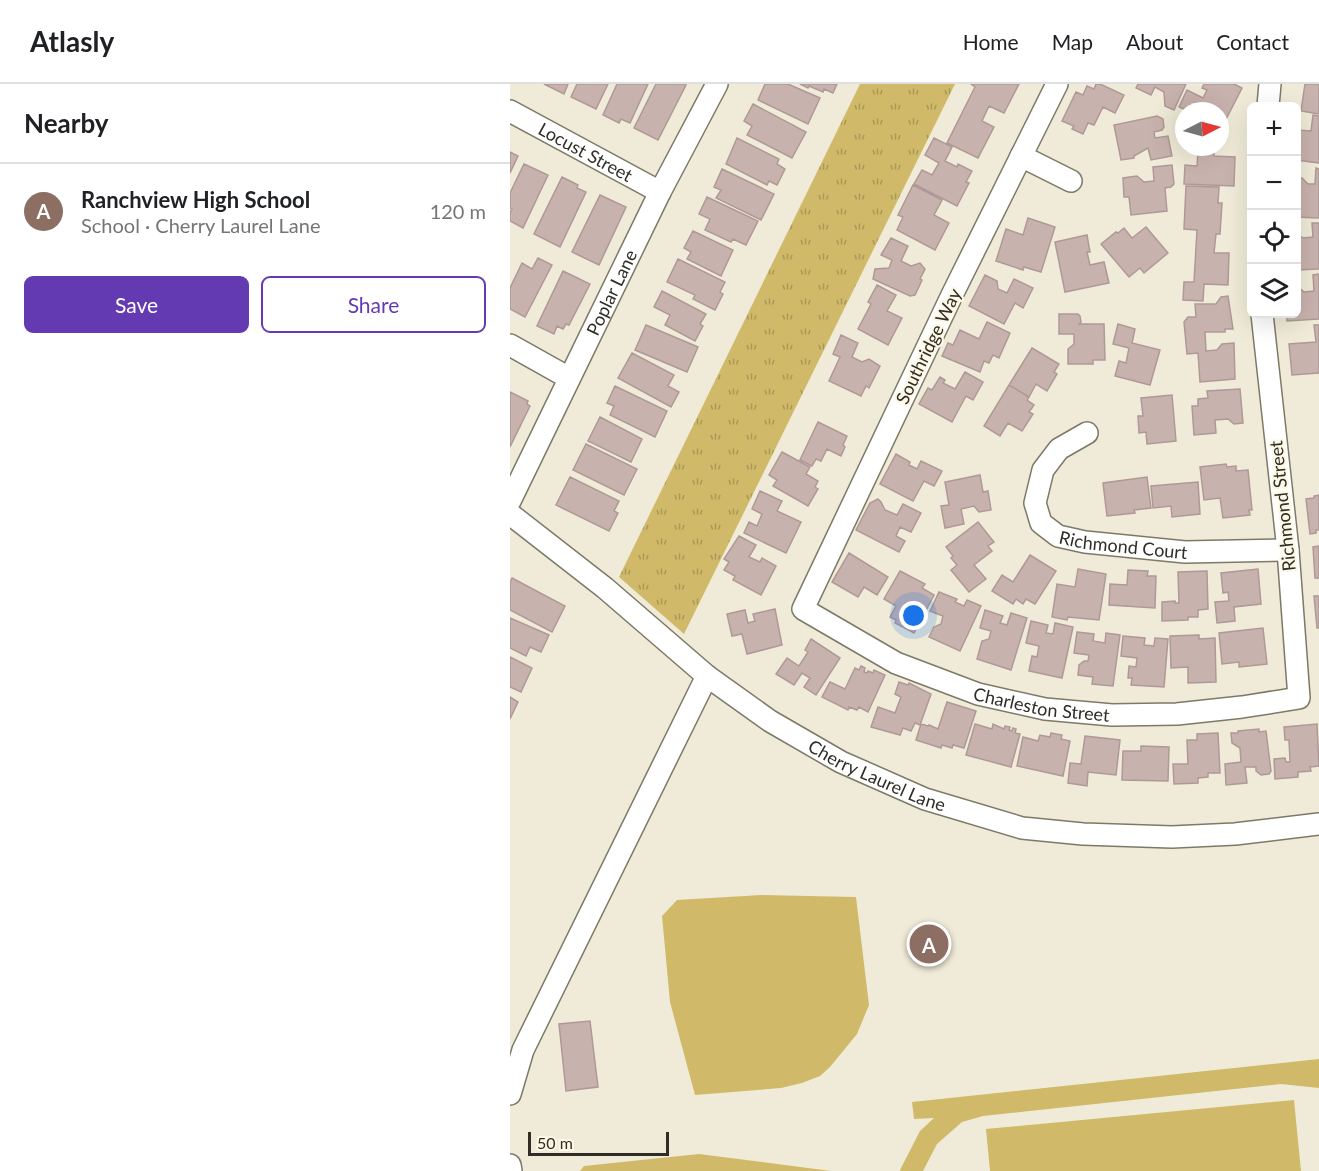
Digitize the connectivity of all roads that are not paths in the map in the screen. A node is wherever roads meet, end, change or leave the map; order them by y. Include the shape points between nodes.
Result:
1 (717, 84) edge
2 (1057, 84) edge
3 (1270, 84) edge
4 (1268, 102) edge
5 (510, 111) edge
6 (1021, 156) junction
7 (1071, 181) dead end
8 (660, 192) junction
9 (1262, 318) edge
10 (510, 345) edge
11 (569, 378) junction
12 (1087, 433) dead end
13 (510, 501) edge
14 (510, 514) edge
15 (1288, 550) junction
16 (803, 609) joint
17 (707, 676) junction
18 (1299, 698) joint
19 (1319, 824) edge
20 (510, 1094) edge
21 (510, 1165) edge
22 (511, 1171) edge

1 - 8 street, Poplar Lane
2 - 6 street, Southridge Way
3 - 4 street
5 - 8 street, Locust Street
6 - 7 street
6 - 16 street, Southridge Way
8 - 11 street, Poplar Lane
9 - 15 street, Richmond Street
10 - 11 street
11 - 13 street, Poplar Lane
12 - 15 street, Richmond Court via 1059,449 1043,470 1035,503 1041,523 1058,536 1185,552
14 - 17 street, Cherry Laurel Lane via 605,588
15 - 18 street, Richmond Street
16 - 18 street, Charleston Street via 896,663 978,694 1045,709 1112,715 1177,714
17 - 19 street, Cherry Laurel Lane via 770,721 841,762 925,799 1022,828 1172,837
17 - 20 street via 523,1050
21 - 22 street

